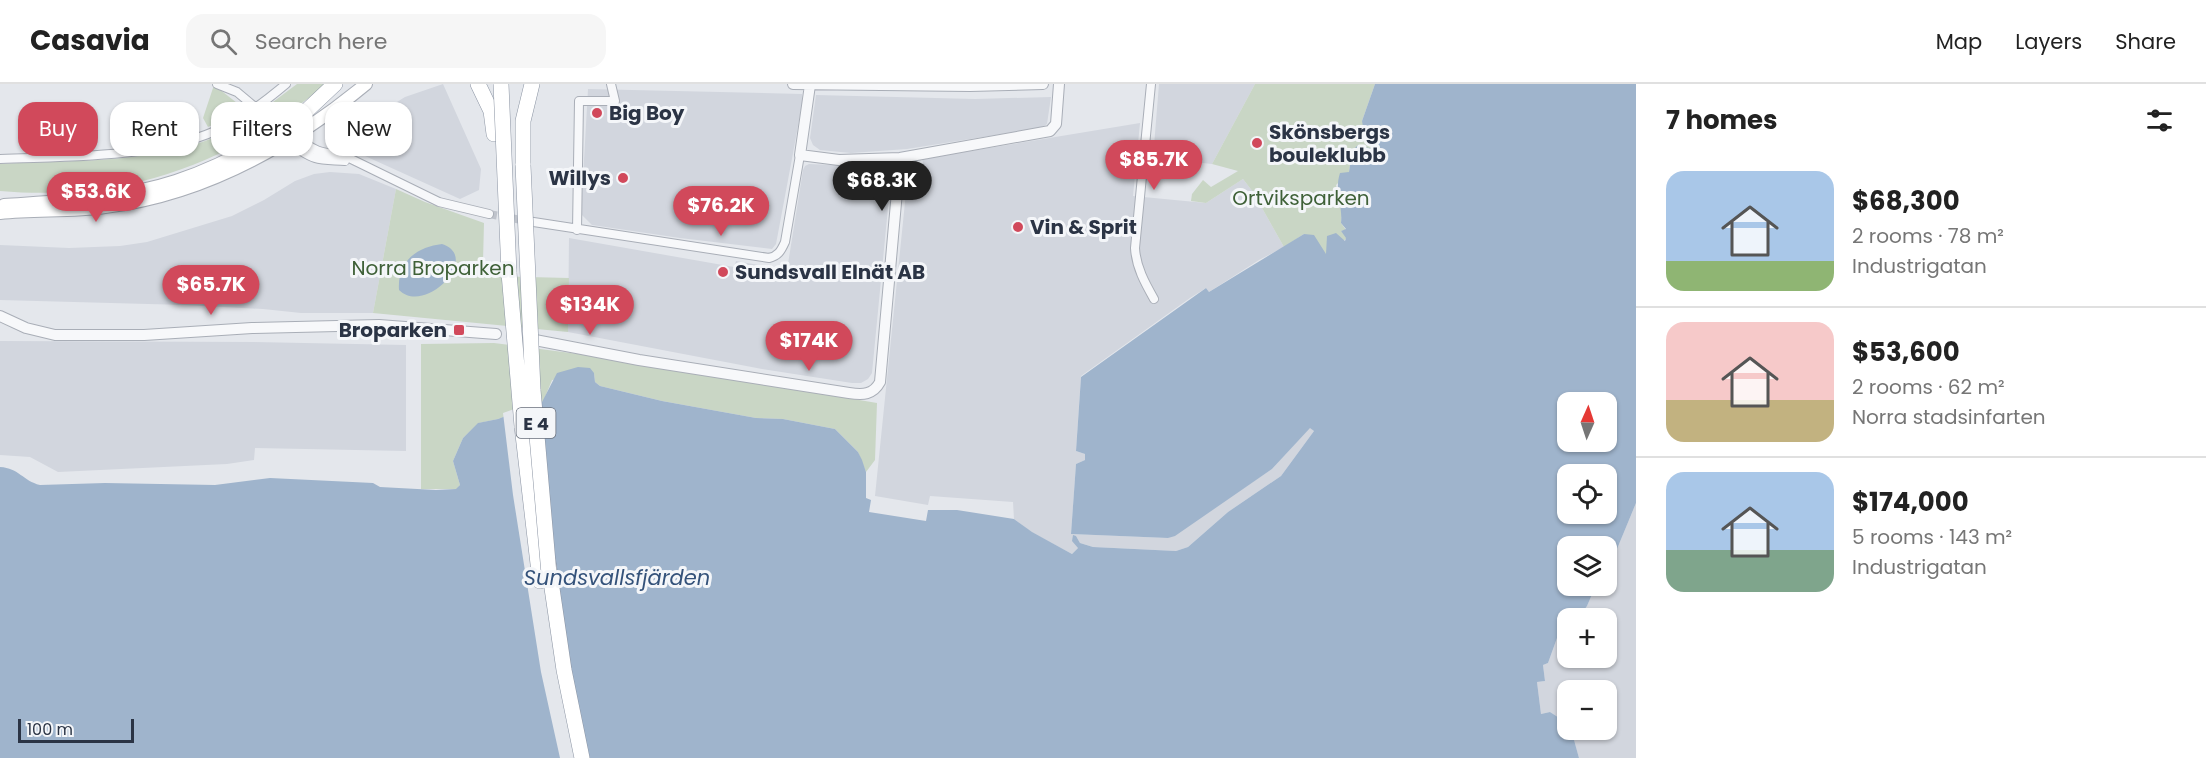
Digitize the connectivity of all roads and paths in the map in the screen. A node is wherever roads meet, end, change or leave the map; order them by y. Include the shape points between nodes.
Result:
1 (218, 84) edge
2 (286, 84) edge
3 (335, 84) edge
4 (344, 84) edge
5 (366, 84) edge
6 (478, 84) edge
7 (501, 84) edge
8 (511, 84) edge
9 (532, 84) edge
10 (611, 84) edge
11 (793, 84) edge
12 (1043, 84) edge
13 (1059, 84) edge
14 (1151, 84) edge
15 (810, 85) edge
16 (249, 102) edge
17 (264, 102) edge
18 (313, 111) edge
19 (313, 113) edge
20 (313, 120) edge
21 (211, 132) edge
22 (313, 148) edge
23 (800, 155) junction
24 (236, 156) edge
25 (262, 156) edge
26 (310, 156) edge
27 (900, 158) junction
28 (0, 159) edge
29 (360, 164) junction
30 (0, 196) edge
31 (50, 202) junction
32 (0, 205) edge
33 (0, 213) edge
34 (489, 214) tunnel mouth
35 (527, 221) tunnel mouth
36 (577, 230) junction
37 (1154, 299) dead end
38 (0, 316) edge
39 (494, 334) dead end
40 (535, 340) dead end
41 (522, 426) junction
42 (549, 574) junction
43 (572, 758) edge
44 (582, 758) edge

1 - 16 street
2 - 17 street
3 - 18 highway
4 - 19 main road
5 - 20 main road via 323,118
6 - 41 highway, E 4, bridge via 491,111 494,134 505,334
7 - 41 highway, E 4, bridge via 509,273
8 - 42 highway, E 4, bridge via 528,389
9 - 42 highway, E 4, bridge via 526,104 523,165 533,390
10 - 36 street via 615,101 579,101
11 - 15 street
12 - 15 street
13 - 27 street via 1056,124 1050,131
14 - 37 street via 1135,256
15 - 23 street
21 - 28 street via 163,146 112,153
22 - 29 street
23 - 27 street via 838,160
23 - 36 street via 785,242 775,257
24 - 31 main road via 175,182
25 - 33 main road via 200,184 142,201 70,211
26 - 29 street
27 - 40 street via 880,382 873,392 860,395
29 - 34 street via 439,202
30 - 31 main road
31 - 32 main road
35 - 36 street
38 - 39 street via 26,328 55,334 144,335 379,325
41 - 43 highway, E 4 via 544,613
42 - 44 highway, E 4

